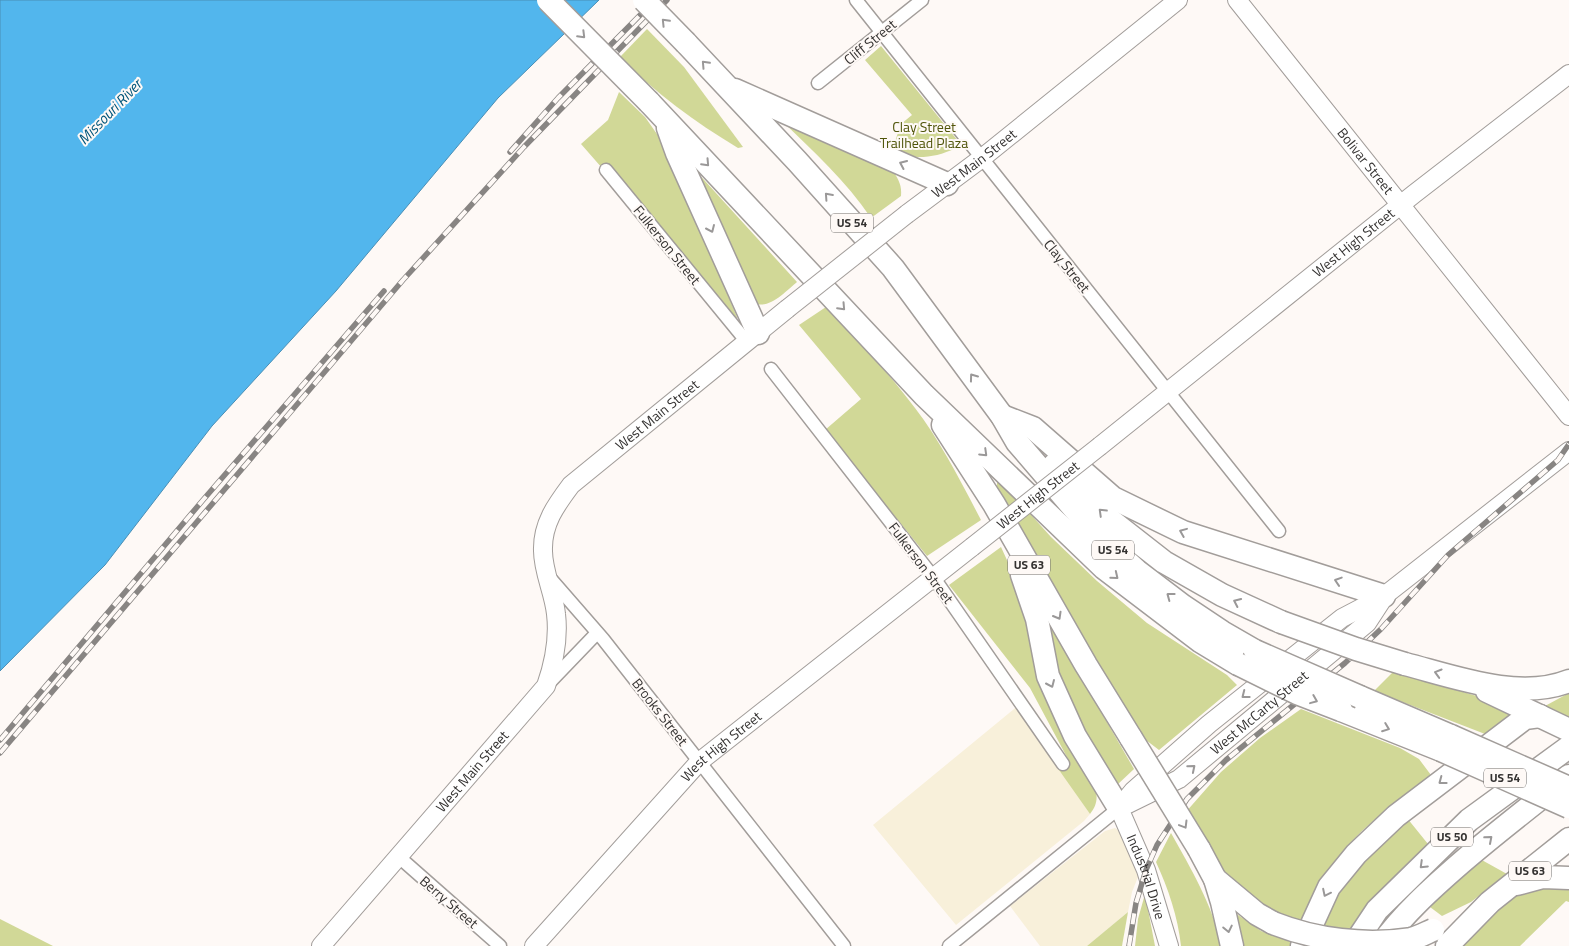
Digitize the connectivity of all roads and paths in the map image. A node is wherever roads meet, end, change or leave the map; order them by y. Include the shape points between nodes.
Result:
1 (548, 0) edge
2 (644, 0) edge
3 (856, 0) edge
4 (922, 0) edge
5 (1178, 0) edge
6 (1237, 0) edge
7 (882, 32) junction
8 (1569, 74) edge
9 (818, 83) dead end
10 (726, 86) junction
11 (665, 120) junction
12 (982, 158) junction
13 (606, 170) dead end
14 (947, 184) junction
15 (1400, 205) junction
16 (753, 338) junction
17 (771, 369) dead end
18 (1168, 391) junction
19 (924, 395) junction
20 (1002, 416) junction
21 (1569, 416) edge
22 (1569, 450) edge
23 (994, 504) junction
24 (1279, 531) dead end
25 (547, 575) junction
26 (934, 578) junction
27 (1384, 596) junction
28 (597, 632) junction
29 (1246, 658) junction
30 (1569, 681) edge
31 (1471, 682) junction
32 (546, 686) junction
33 (1553, 722) edge
34 (1446, 743) junction
35 (1569, 747) edge
36 (699, 762) junction
37 (1063, 764) dead end
38 (1569, 776) edge
39 (1569, 788) edge
40 (1569, 807) edge
41 (1119, 808) junction
42 (1569, 839) edge
43 (399, 857) junction
44 (1569, 878) edge
45 (1215, 879) junction
46 (1511, 885) junction
47 (1440, 938) edge
48 (321, 946) edge
49 (500, 946) edge
50 (534, 946) edge
51 (844, 946) edge
52 (949, 946) edge
53 (1169, 946) edge
54 (1232, 946) edge
55 (1302, 946) edge
56 (1353, 946) edge
57 (1380, 946) edge

1 -> 11 highway, US 54, bridge
10 -> 2 highway, US 54, bridge
3 - 7 street, Clay Street
4 - 7 street, Cliff Street
5 - 12 main road, West Main Street
6 - 15 main road, Bolivar Street
7 - 9 street, Cliff Street
7 - 12 street, Clay Street
8 - 15 main road, West High Street
14 -> 10 highway
20 -> 10 highway, US 54 via 893,268
11 -> 16 highway
11 -> 19 highway, US 54
12 - 14 main road, West Main Street
12 - 18 street, Clay Street
13 - 16 street, Fulkerson Street
14 - 16 main road, West Main Street, bridge
15 - 18 main road, West High Street
15 - 21 main road, Bolivar Street
16 - 25 main road, West Main Street via 571,485 553,508 546,528 543,550
17 - 26 street, Fulkerson Street
18 - 24 street, Clay Street
18 - 26 main road, West High Street, bridge
19 - 23 highway, US 63
19 -> 29 highway, US 54 via 1104,568 1200,641
27 -> 20 highway via 1183,532 1113,498 1033,428
29 -> 20 highway, US 54 via 1222,632 1137,571 1095,533 1017,442
31 -> 20 highway, bridge via 1405,664 1281,622 1222,595 1164,562 1109,519
22 - 27 main road, West McCarty Street
23 -> 41 highway via 1032,601 1048,676 1075,736
23 -> 45 highway, US 63, bridge
25 - 28 street, Brooks Street
25 - 32 main road, West Main Street via 557,616 557,638
26 - 36 main road, West High Street
26 - 37 street, Fulkerson Street
27 - 41 main road, West McCarty Street via 1342,618 1217,717
28 - 32 street
28 - 36 street, Brooks Street
29 - 34 highway, US 54, bridge via 1314,678 1360,697
29 -> 34 highway, US 54, bridge via 1297,693
30 - 31 highway via 1527,690
31 - 33 highway
32 - 43 main road, West Main Street
33 -> 55 highway via 1525,718 1396,816 1356,854 1329,886
34 - 39 highway, US 54, bridge
34 - 40 highway, US 54, bridge
35 -> 56 highway, US 50 via 1469,820 1378,910
36 - 50 main road, West High Street
36 - 51 street, Brooks Street
57 -> 38 highway, US 50 via 1392,928 1426,893 1506,824
41 - 52 street, West McCarty Street
41 - 53 main road, Industrial Drive via 1146,870
42 - 46 highway, US 63
43 - 48 main road, West Main Street
43 - 49 street, Berry Street
44 - 46 highway via 1543,877
45 - 47 highway, US 63, bridge via 1272,923 1321,939 1371,944
45 -> 54 highway
46 - 47 highway, US 63

